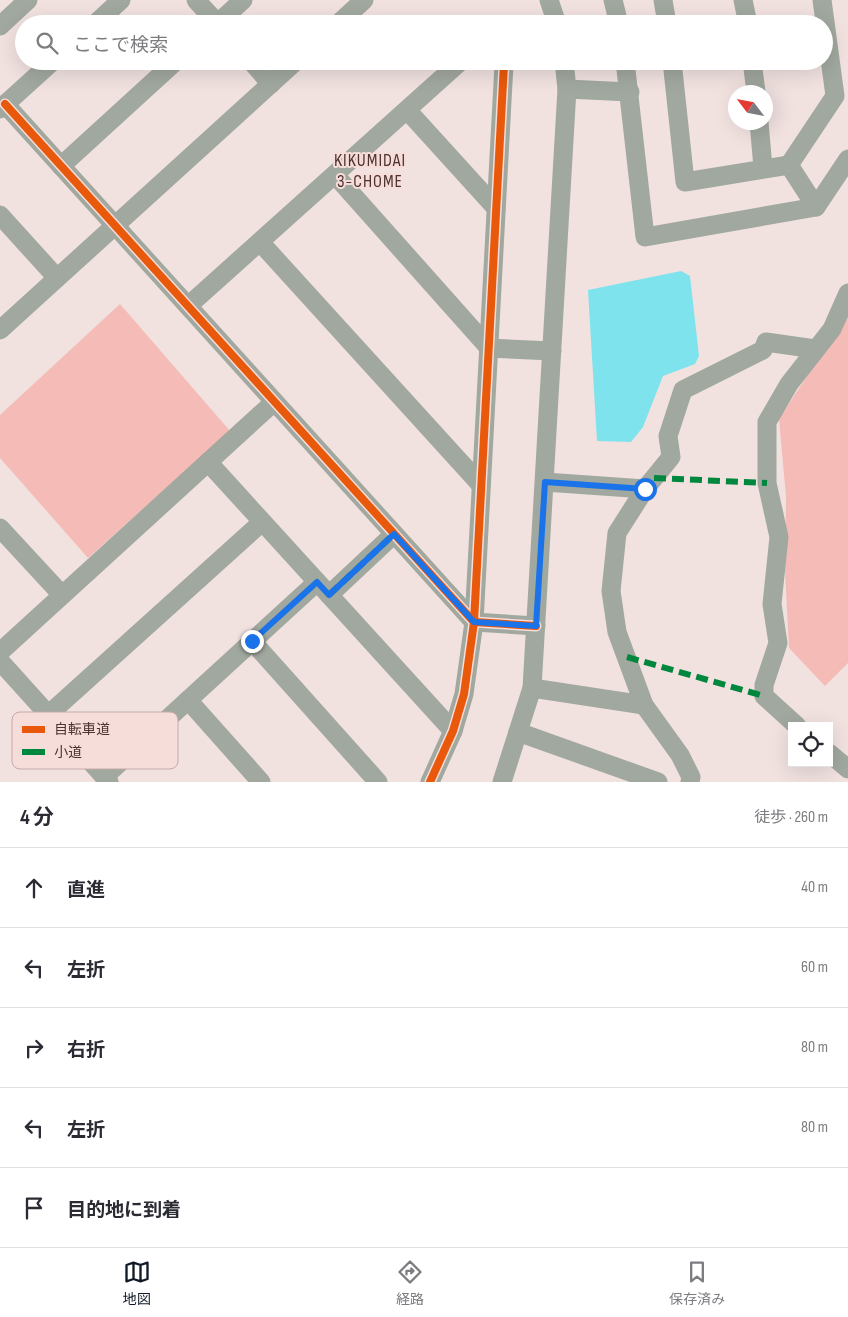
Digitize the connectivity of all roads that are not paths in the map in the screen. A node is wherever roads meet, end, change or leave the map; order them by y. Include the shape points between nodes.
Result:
1 (28, 0) edge
2 (121, 0) edge
3 (196, 0) edge
4 (243, 0) edge
5 (364, 0) edge
6 (549, 0) edge
7 (613, 0) edge
8 (663, 0) edge
9 (743, 0) edge
10 (822, 0) edge
11 (105, 15) edge
12 (209, 15) edge
13 (227, 15) edge
14 (348, 15) edge
15 (554, 15) edge
16 (617, 15) edge
17 (666, 15) edge
18 (746, 15) edge
19 (824, 15) edge
20 (0, 26) edge
21 (43, 70) edge
22 (166, 70) edge
23 (259, 70) edge
24 (286, 70) edge
25 (451, 70) edge
26 (504, 70) edge
27 (565, 70) edge
28 (626, 70) edge
29 (673, 70) edge
30 (753, 70) edge
31 (832, 70) edge
32 (271, 84) junction
33 (755, 85) edge
34 (567, 89) junction
35 (630, 92) junction
36 (3, 107) edge
37 (407, 110) junction
38 (760, 130) edge
39 (848, 159) edge
40 (789, 165) junction
41 (61, 166) junction
42 (763, 168) junction
43 (335, 175) junction
44 (816, 207) junction
45 (496, 208) junction
46 (1, 218) edge
47 (115, 226) junction
48 (260, 242) junction
49 (57, 278) junction
50 (848, 293) edge
51 (188, 306) junction
52 (0, 330) edge
53 (489, 348) junction
54 (815, 348) junction
55 (552, 351) junction
56 (274, 402) junction
57 (208, 462) junction
58 (545, 482) junction
59 (482, 485) junction
60 (645, 489) junction
61 (262, 522) junction
62 (0, 528) edge
63 (394, 534) junction
64 (323, 589) junction
65 (62, 595) junction
66 (474, 622) junction
67 (536, 626) junction
68 (252, 641) junction
69 (0, 652) edge
70 (0, 661) edge
71 (532, 688) junction
72 (188, 700) junction
73 (644, 705) junction
74 (45, 712) edge
75 (51, 712) edge
76 (176, 712) edge
77 (793, 722) edge
78 (453, 731) junction
79 (518, 732) junction
80 (833, 756) edge
81 (97, 769) edge
82 (118, 769) edge
83 (848, 769) edge
84 (107, 780) edge
85 (261, 782) edge
86 (378, 782) edge
87 (430, 782) edge
88 (502, 782) edge
89 (658, 782) edge
90 (690, 782) edge

1 - 20 street
2 - 11 street
3 - 12 street
4 - 13 street
5 - 14 street
6 - 15 street
7 - 16 street
8 - 17 street
9 - 18 street
10 - 19 street
21 - 36 street
22 - 41 street
23 - 32 street
24 - 32 street
25 - 37 street
26 - 45 street
27 - 34 street
28 - 35 street
29 - 42 street via 685,182
30 - 33 street
31 - 40 street via 836,96
32 - 47 street
34 - 35 street
34 - 55 street
35 - 44 street via 645,237
36 - 41 street
37 - 43 street
37 - 45 street
38 - 42 street
39 - 44 street
40 - 42 street
40 - 44 street
41 - 47 street
43 - 48 street
43 - 53 street
45 - 53 street
46 - 49 street
47 - 49 street
47 - 51 street
48 - 51 street
48 - 59 street
49 - 52 street
50 - 54 street via 832,329
51 - 56 street
53 - 55 street
53 - 59 street
54 - 60 street via 766,342 763,350 683,390 668,436 671,457
54 - 77 street via 767,422 767,483 779,537 772,604 778,643 764,685 764,696
55 - 58 street
56 - 57 street
56 - 63 street
57 - 61 street
57 - 65 street
58 - 60 street
58 - 67 street
59 - 66 street
60 - 73 street via 616,533 611,591 617,632
61 - 64 street
61 - 75 street
62 - 65 street
63 - 64 street
63 - 66 street
64 - 68 street
64 - 78 street
65 - 69 street
66 - 67 street
66 - 78 street via 464,694
67 - 71 street
68 - 72 street
68 - 86 street
70 - 74 street
71 - 73 street
71 - 79 street
72 - 76 street
72 - 85 street
73 - 90 street via 680,755 691,777
78 - 87 street
79 - 88 street
79 - 89 street
80 - 83 street
81 - 84 street
82 - 84 street

